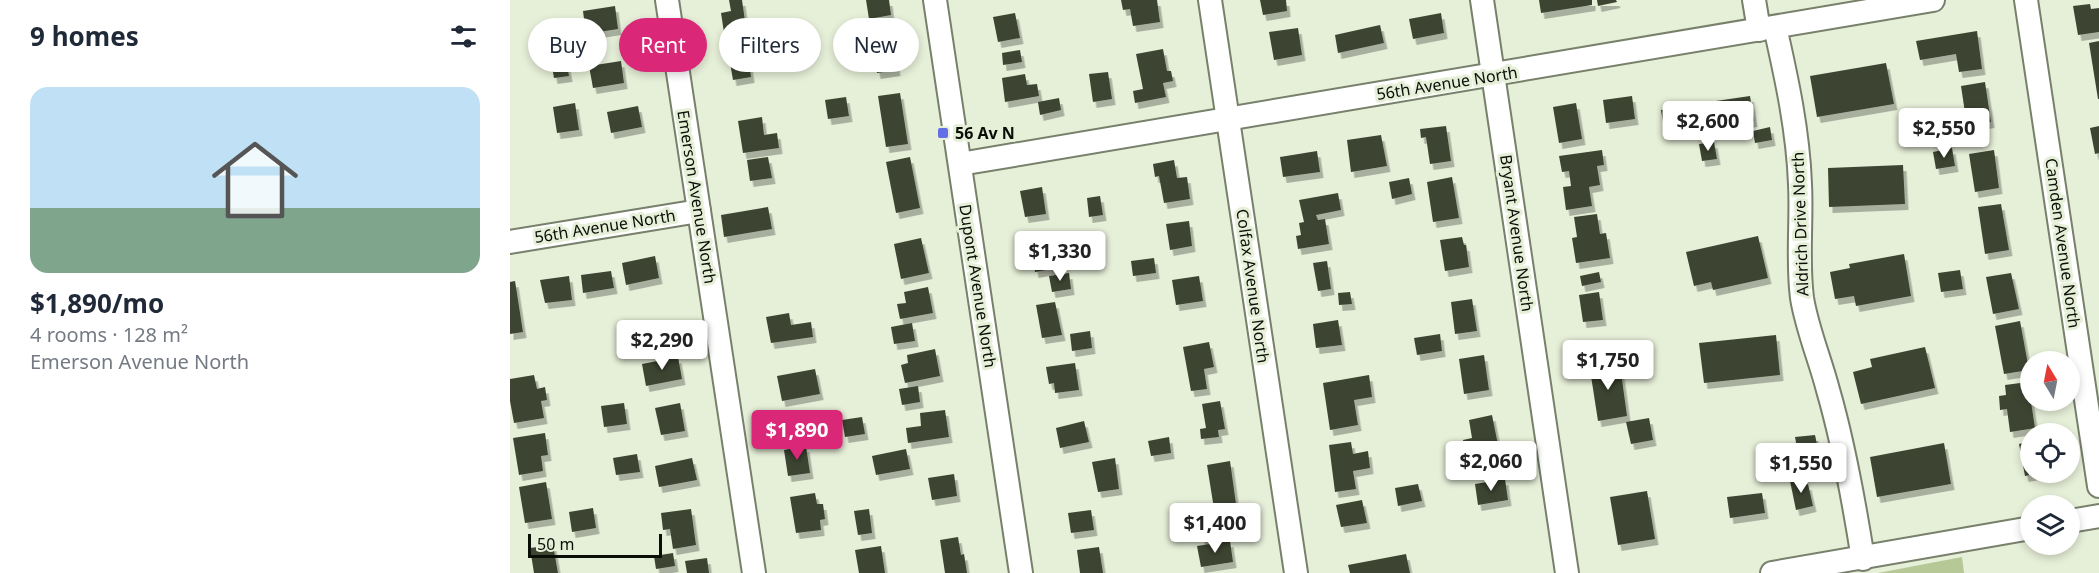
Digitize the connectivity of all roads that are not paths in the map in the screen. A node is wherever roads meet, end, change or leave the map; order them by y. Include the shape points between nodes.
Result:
1 (667, 0) edge
2 (935, 0) edge
3 (1210, 0) edge
4 (1482, 0) edge
5 (1754, 0) edge
6 (1933, 0) edge
7 (2026, 0) edge
8 (1767, 29) junction
9 (1493, 75) junction
10 (1228, 119) junction
11 (960, 164) junction
12 (699, 211) junction
13 (510, 242) edge
14 (2099, 486) edge
15 (2099, 516) edge
16 (2080, 519) edge
17 (2020, 530) edge
18 (1863, 559) junction
19 (754, 573) edge
20 (1021, 573) edge
21 (1296, 573) edge
22 (1567, 573) edge
23 (1772, 573) edge

1 - 12 street, Emerson Avenue North
2 - 11 street, Dupont Avenue North
3 - 10 street, Colfax Avenue North
4 - 9 street, Bryant Avenue North
5 - 8 street, Aldrich Drive North
6 - 8 street, 56th Avenue North
7 - 14 street, Camden Avenue North
8 - 9 street, 56th Avenue North
8 - 18 street, Aldrich Drive North via 1790,93 1798,144 1802,297 1840,436
9 - 10 street, 56th Avenue North
9 - 22 street, Bryant Avenue North
10 - 11 street, 56th Avenue North
10 - 21 street, Colfax Avenue North
11 - 20 street, Dupont Avenue North
12 - 13 street, 56th Avenue North
12 - 19 street, Emerson Avenue North
15 - 16 street
17 - 18 street
18 - 23 street

